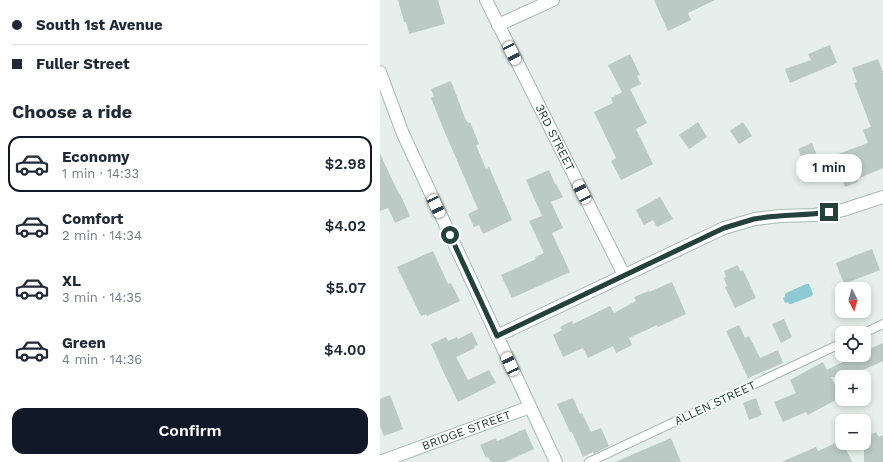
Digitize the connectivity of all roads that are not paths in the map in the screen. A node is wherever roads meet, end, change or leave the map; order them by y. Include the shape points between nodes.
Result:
1 (486, 0) edge
2 (553, 0) edge
3 (498, 25) junction
4 (381, 78) edge
5 (883, 197) edge
6 (624, 276) junction
7 (883, 324) edge
8 (871, 330) edge
9 (497, 336) junction
10 (835, 346) edge
11 (530, 407) junction
12 (381, 460) edge
13 (556, 462) edge
14 (589, 462) edge

1 - 3 street, 3RD STREET
2 - 3 street
3 - 6 street, 3RD STREET
4 - 9 street via 402,134
5 - 6 street via 843,210 815,215 755,219 724,228
6 - 9 street
7 - 8 lane
9 - 11 street
10 - 14 lane, ALLEN STREET
11 - 12 street, BRIDGE STREET
11 - 13 street

